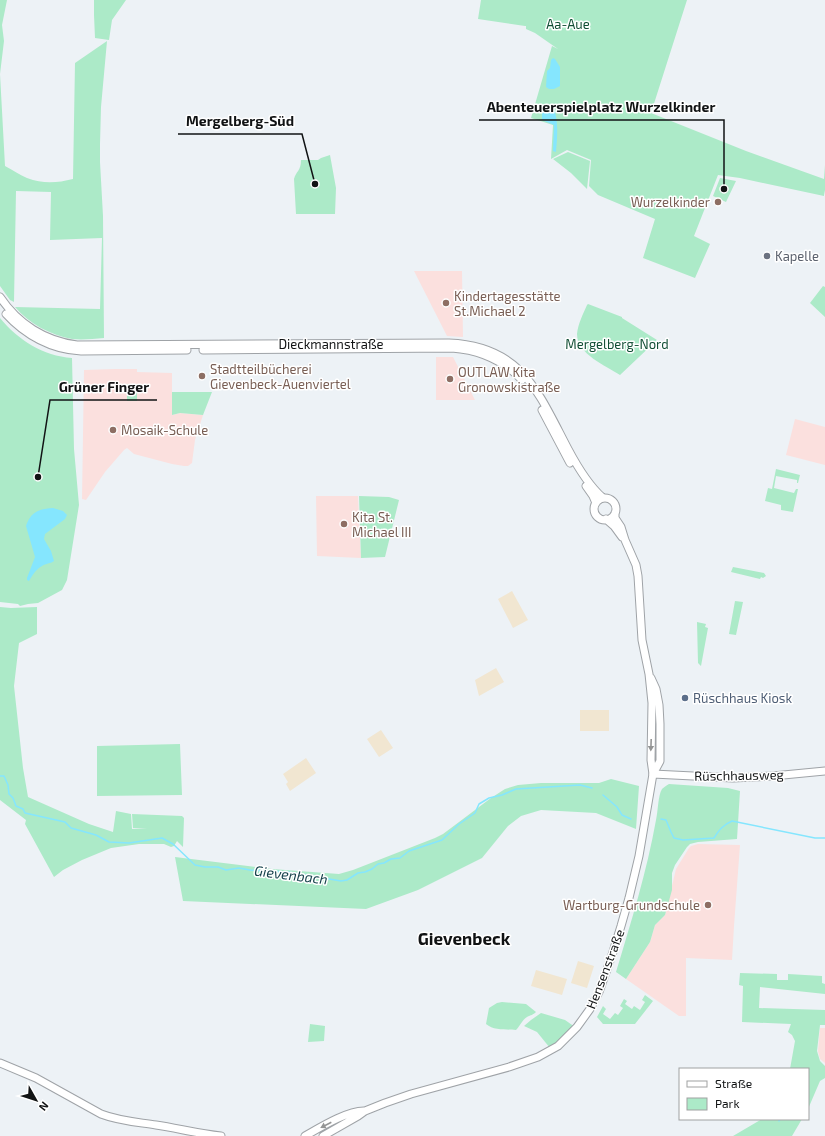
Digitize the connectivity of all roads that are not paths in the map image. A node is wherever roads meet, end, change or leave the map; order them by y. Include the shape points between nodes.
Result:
1 (0, 297) edge
2 (0, 306) edge
3 (603, 498) junction
4 (596, 503) junction
5 (615, 513) junction
6 (606, 519) junction
7 (625, 540) junction
8 (825, 771) edge
9 (653, 774) junction
10 (0, 1063) edge
11 (365, 1111) junction
12 (221, 1136) edge
13 (305, 1136) edge
14 (323, 1136) edge

1 - 3 street, Dieckmannstraße via 14,315 33,330 54,340 77,345 449,343 480,347 508,361 530,382 538,392 579,469
2 - 4 street, Dieckmannstraße via 13,321 32,336 53,346 76,350 452,348 478,352 503,364 526,383 570,463
3 - 4 street
3 - 5 street, Dieckmannstraße via 609,498 614,502
4 - 6 street, Dieckmannstraße via 596,515
5 - 6 street
5 - 7 street, Dieckmannstraße
6 - 7 street, Dieckmannstraße
7 - 9 street, Dieckmannstraße via 636,565 642,640 659,704 660,761
8 - 9 street, Rüschhausweg via 733,778
9 - 11 street, Hensenstraße via 639,856 621,926 599,992 577,1027 558,1046 530,1061 411,1094
10 - 12 street via 36,1078 112,1119
11 -> 13 street, Hensenstraße via 344,1116
11 - 14 street, Hensenstraße

